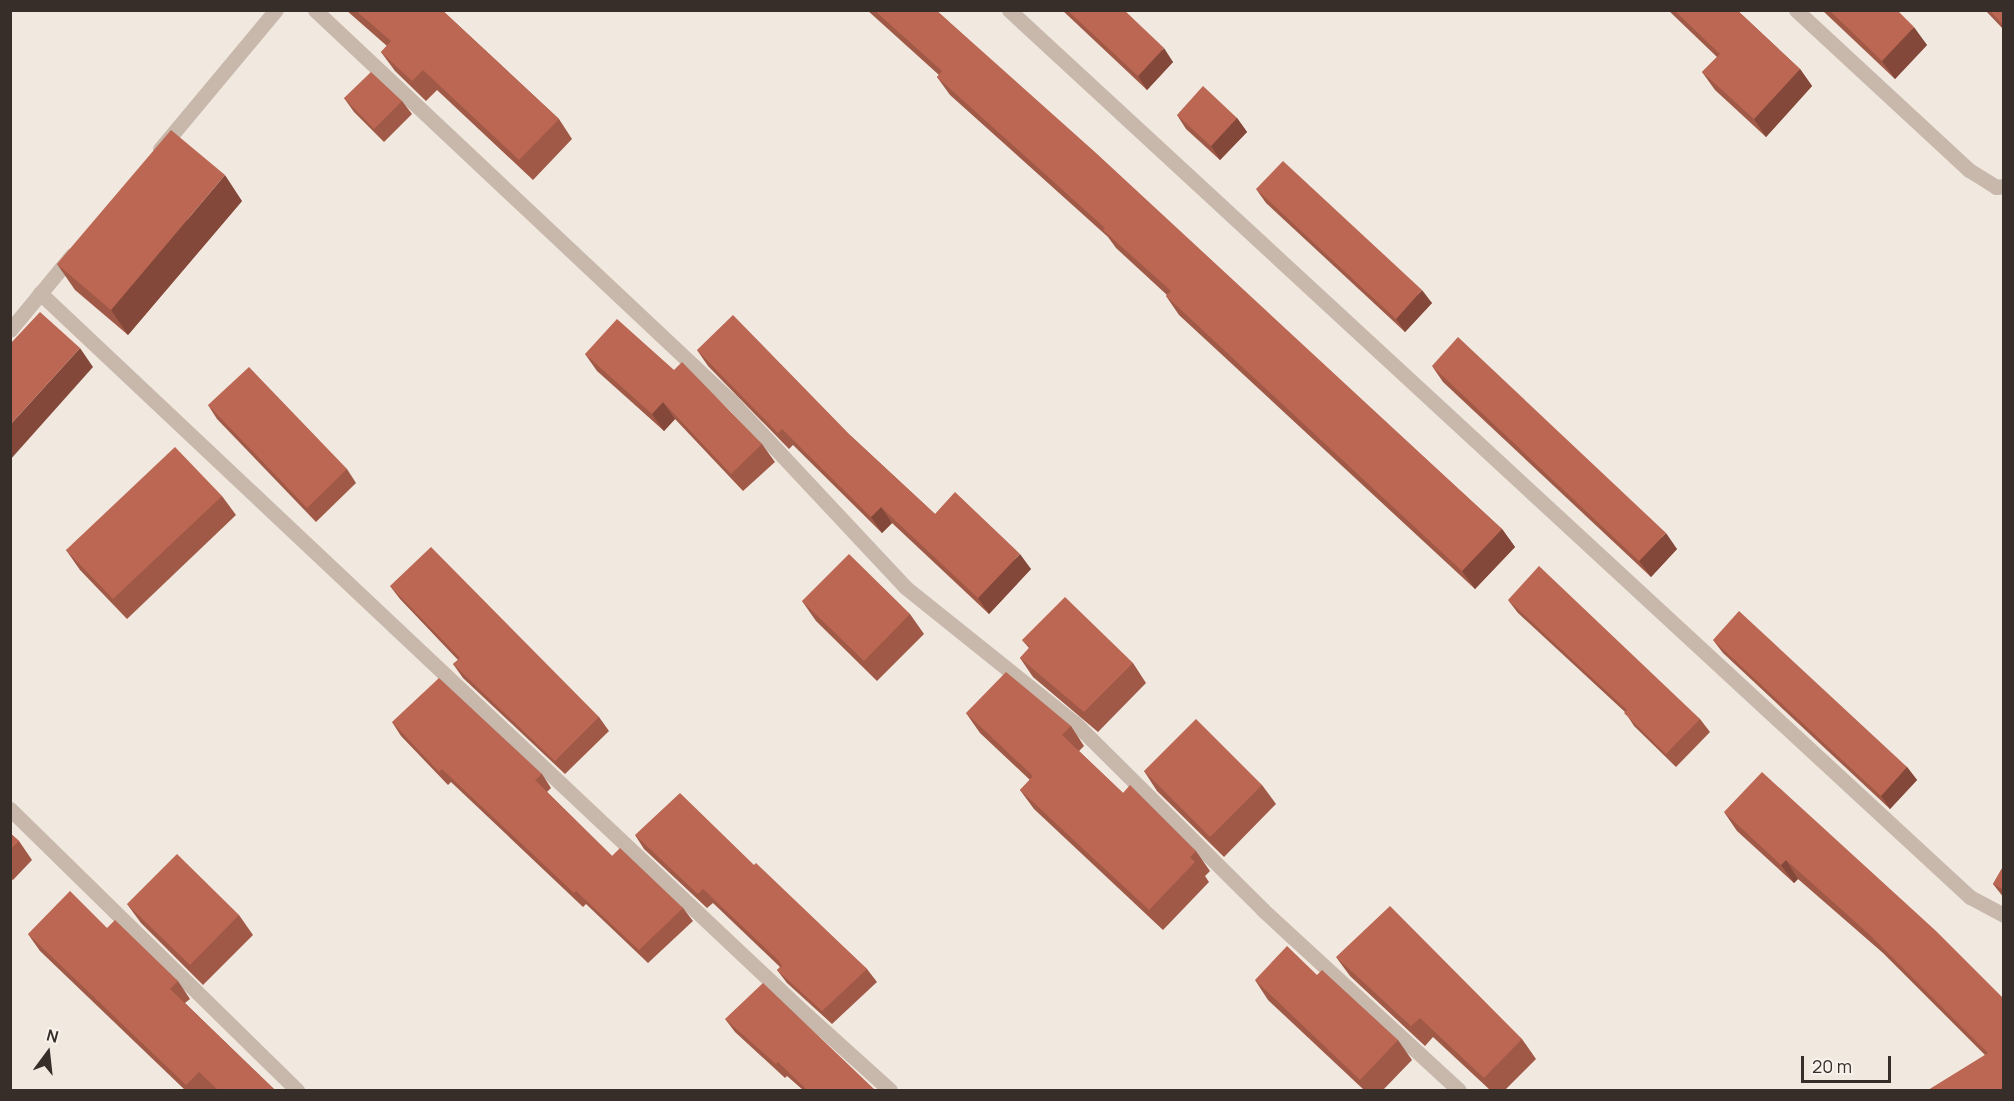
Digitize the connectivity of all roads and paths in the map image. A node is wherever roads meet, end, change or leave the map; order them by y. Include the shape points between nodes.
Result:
1 (276, 10) edge
2 (315, 10) edge
3 (1009, 10) edge
4 (1796, 10) edge
5 (147, 165) edge
6 (2004, 186) edge
7 (78, 247) edge
8 (40, 293) junction
9 (10, 330) edge
10 (10, 809) edge
11 (2004, 915) edge
12 (297, 1090) edge
13 (890, 1090) edge
14 (1459, 1090) edge

1 - 5 street
2 - 14 street via 732,402 904,587 1075,723 1263,910
3 - 11 street via 1970,897
4 - 6 street via 1969,170 1996,187
7 - 8 street
8 - 9 street
8 - 13 street
10 - 12 street

